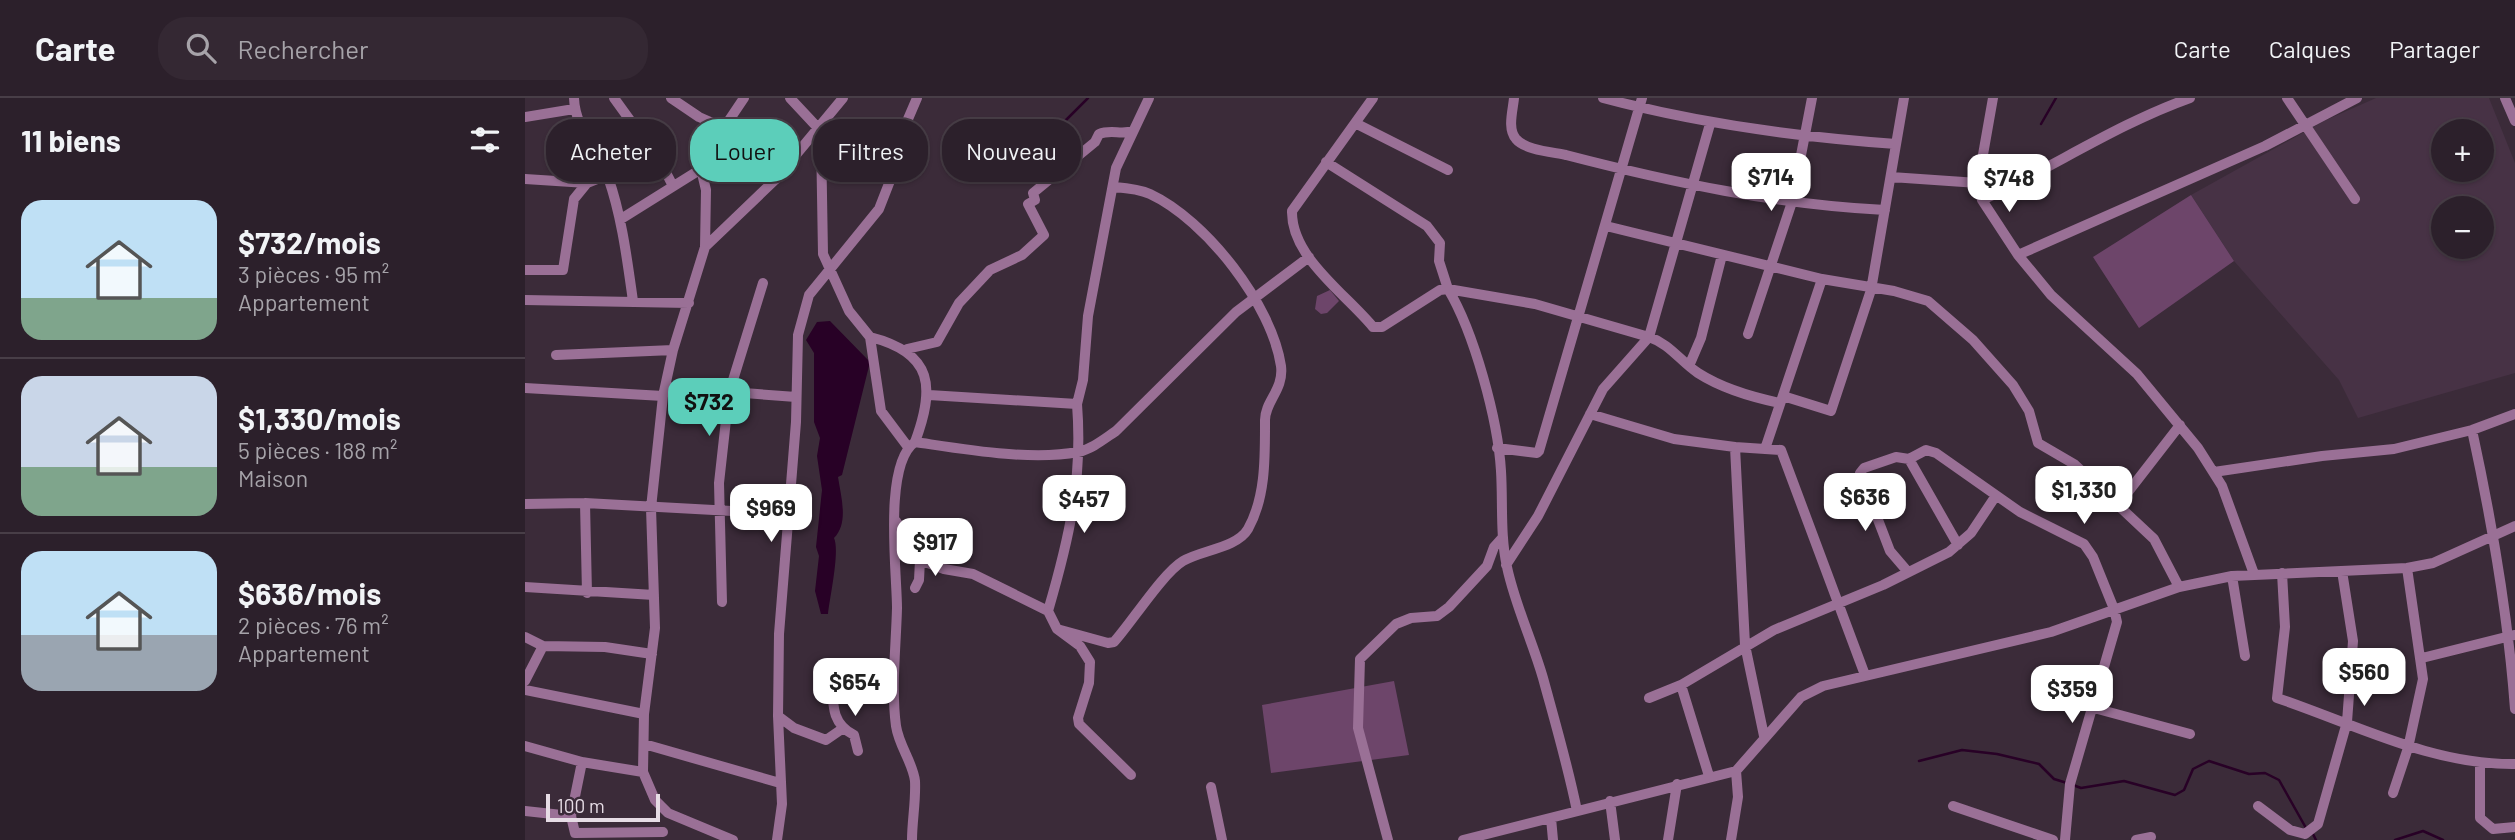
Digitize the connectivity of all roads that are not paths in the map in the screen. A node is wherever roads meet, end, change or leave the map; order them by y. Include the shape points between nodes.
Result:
1 (614, 98) edge
2 (671, 98) edge
3 (744, 98) edge
4 (790, 98) edge
5 (843, 98) edge
6 (917, 98) edge
7 (1149, 98) edge
8 (1373, 98) edge
9 (1514, 98) edge
10 (1604, 98) edge
11 (1812, 98) edge
12 (1904, 98) edge
13 (1993, 98) edge
14 (2190, 98) edge
15 (2287, 98) edge
16 (2357, 98) edge
17 (2505, 98) edge
18 (574, 103) edge
19 (1641, 103) edge
20 (525, 117) edge
21 (704, 119) edge
22 (730, 119) edge
23 (826, 119) edge
24 (2515, 121) edge
25 (813, 123) edge
26 (1357, 124) junction
27 (1710, 124) junction
28 (2307, 125) junction
29 (1133, 131) junction
30 (813, 134) edge
31 (1804, 137) junction
32 (1896, 144) junction
33 (1326, 162) junction
34 (1448, 170) dead end
35 (1622, 170) junction
36 (690, 176) edge
37 (1891, 177) junction
38 (525, 179) edge
39 (609, 182) edge
40 (704, 182) edge
41 (822, 182) edge
42 (587, 183) joint
43 (1978, 183) junction
44 (1695, 184) junction
45 (673, 186) junction
46 (1114, 187) junction
47 (2355, 199) dead end
48 (1982, 200) junction
49 (1792, 202) junction
50 (1885, 210) junction
51 (621, 219) junction
52 (1606, 226) junction
53 (1677, 244) junction
54 (705, 247) junction
55 (1722, 255) junction
56 (2018, 255) junction
57 (1309, 257) junction
58 (1770, 265) junction
59 (525, 270) edge
60 (829, 270) junction
61 (525, 276) edge
62 (1822, 279) junction
63 (763, 283) dead end
64 (1448, 289) junction
65 (1871, 290) junction
66 (1256, 298) junction
67 (525, 300) edge
68 (633, 301) junction
69 (689, 303) junction
70 (1577, 316) junction
71 (1748, 334) dead end
72 (870, 337) junction
73 (1649, 337) junction
74 (907, 349) junction
75 (673, 350) junction
76 (557, 355) dead end
77 (1689, 366) junction
78 (525, 388) edge
79 (664, 391) junction
80 (729, 393) junction
81 (929, 395) junction
82 (796, 397) junction
83 (1782, 399) junction
84 (1077, 404) junction
85 (1590, 414) junction
86 (2515, 414) edge
87 (2180, 425) junction
88 (2472, 430) junction
89 (912, 445) junction
90 (1735, 447) junction
91 (1497, 448) junction
92 (1765, 449) junction
93 (1081, 452) junction
94 (1909, 459) junction
95 (2214, 472) junction
96 (1995, 497) junction
97 (585, 503) junction
98 (525, 504) edge
99 (2118, 505) junction
100 (651, 508) junction
101 (720, 513) junction
102 (789, 514) junction
103 (896, 521) junction
104 (2515, 526) edge
105 (2495, 535) junction
106 (1503, 537) junction
107 (1958, 545) junction
108 (920, 560) junction
109 (1506, 565) junction
110 (2407, 568) junction
111 (2342, 571) junction
112 (1908, 572) junction
113 (2282, 573) junction
114 (2254, 574) junction
115 (2232, 576) junction
116 (525, 587) edge
117 (2179, 587) junction
118 (915, 588) dead end
119 (587, 593) junction
120 (654, 595) junction
121 (722, 602) dead end
122 (1839, 603) junction
123 (2114, 609) junction
124 (1048, 611) junction
125 (1057, 629) junction
126 (2512, 635) edge
127 (525, 637) edge
128 (1745, 645) junction
129 (543, 646) junction
130 (652, 654) junction
131 (2245, 656) dead end
132 (2422, 658) junction
133 (1865, 675) junction
134 (525, 681) edge
135 (832, 683) dead end
136 (1681, 685) junction
137 (525, 690) edge
138 (1649, 698) dead end
139 (2094, 708) junction
140 (2515, 709) edge
141 (644, 714) junction
142 (778, 716) junction
143 (2347, 722) junction
144 (842, 729) junction
145 (2190, 734) dead end
146 (1764, 736) junction
147 (644, 744) junction
148 (525, 746) edge
149 (2408, 748) junction
150 (858, 751) dead end
151 (582, 762) junction
152 (2480, 764) junction
153 (2515, 764) edge
154 (1735, 771) junction
155 (643, 772) junction
156 (1131, 775) dead end
157 (1709, 776) junction
158 (780, 783) junction
159 (1677, 784) junction
160 (1210, 787) dead end
161 (2393, 793) dead end
162 (1610, 801) junction
163 (1954, 806) dead end
164 (2258, 806) dead end
165 (525, 811) edge
166 (1577, 811) junction
167 (669, 813) junction
168 (571, 816) junction
169 (1551, 818) junction
170 (2515, 827) edge
171 (618, 836) edge
172 (662, 836) edge
173 (2151, 836) dead end
174 (1487, 837) edge
175 (728, 839) edge
176 (777, 840) edge
177 (912, 840) edge
178 (1222, 840) edge
179 (1388, 840) edge
180 (1463, 840) edge
181 (1553, 840) edge
182 (1615, 840) edge
183 (1668, 840) edge
184 (1731, 840) edge
185 (2053, 840) edge
186 (2065, 840) edge
187 (2136, 840) edge

1 - 45 street
2 - 21 street
3 - 22 street
4 - 25 street
5 - 23 street
6 - 60 street via 879,209
7 - 29 street
8 - 26 street
9 - 35 street via 1511,132 1519,142
10 - 19 street
11 - 31 street
12 - 32 street
13 - 43 street
14 - 48 street via 2129,124
15 - 28 street
16 - 28 street
17 - 24 street
18 - 20 street
19 - 27 street
19 - 35 street
26 - 33 street
26 - 34 street
27 - 31 street
27 - 44 street
28 - 47 street
28 - 56 street
29 - 46 street via 1116,167
29 - 74 street via 1099,134 1033,192 1035,200 1028,204 1044,235 1022,255 990,270 959,303 937,342
30 - 54 street via 775,180
31 - 32 street
31 - 49 street
32 - 37 street
33 - 57 street via 1292,211 1299,242
33 - 64 street via 1427,226 1440,243 1439,261
35 - 44 street
35 - 52 street
36 - 45 street
37 - 43 street
37 - 50 street
38 - 42 street
39 - 51 street
40 - 54 street
41 - 60 street via 823,254
42 - 59 street via 574,199 563,270
43 - 48 street
44 - 49 street
44 - 53 street
45 - 51 street
46 - 66 street via 1151,194 1185,217
46 - 84 street
48 - 56 street
49 - 50 street
49 - 58 street
50 - 65 street
51 - 68 street
52 - 53 street
52 - 70 street
53 - 55 street
53 - 73 street
54 - 69 street
55 - 58 street
55 - 77 street via 1701,338
56 - 87 street via 2051,295 2137,374
57 - 64 street via 1377,328 1431,293
57 - 66 street
58 - 62 street
58 - 71 street
59 - 61 street
60 - 72 street via 849,311
60 - 82 street via 809,295 801,318
62 - 65 street
62 - 83 street
63 - 80 street
64 - 70 street
64 - 91 street via 1464,316
65 - 83 street via 1831,411
65 - 99 street via 1928,301 1973,340 2029,411 2038,443 2074,464
66 - 93 street via 1215,331 1116,431
66 - 125 street via 1271,327 1281,365 1280,386 1265,415 1266,456 1260,495 1247,531 1239,539 1179,563 1114,642
67 - 68 street
68 - 69 street
69 - 75 street
70 - 73 street
70 - 91 street via 1539,451
72 - 74 street
72 - 89 street via 881,411
73 - 77 street via 1666,343
73 - 85 street via 1603,389
74 - 81 street
75 - 76 street
75 - 79 street
77 - 83 street via 1724,387
78 - 79 street
79 - 80 street
79 - 100 street
80 - 82 street
80 - 101 street
81 - 84 street
81 - 89 street
82 - 102 street
83 - 92 street
84 - 93 street
85 - 90 street via 1674,439
85 - 109 street via 1538,516
86 - 88 street
87 - 95 street
87 - 99 street
88 - 95 street via 2394,449
88 - 105 street
89 - 93 street via 990,452
89 - 103 street via 899,472
90 - 92 street
90 - 128 street
91 - 106 street
92 - 122 street via 1781,450
93 - 124 street via 1074,510
94 - 96 street via 1926,450 1936,453
94 - 107 street
94 - 112 street via 1896,457 1860,473 1890,551
95 - 114 street
96 - 107 street
96 - 123 street via 2084,544
97 - 98 street
97 - 100 street
97 - 119 street
99 - 117 street via 2160,546
100 - 101 street
100 - 120 street
101 - 102 street
101 - 121 street
102 - 142 street
103 - 108 street
103 - 177 street via 894,706 901,747 914,776
104 - 105 street
105 - 110 street via 2433,563
105 - 126 street
106 - 109 street
106 - 179 street via 1487,566 1443,611 1396,624 1360,659 1358,728
107 - 112 street
108 - 118 street
108 - 124 street via 973,575
109 - 166 street via 1543,676
110 - 111 street
110 - 132 street
111 - 113 street
111 - 143 street via 2353,641
112 - 122 street
113 - 114 street
113 - 143 street via 2285,627 2277,698
114 - 115 street
115 - 117 street
115 - 131 street
116 - 119 street
117 - 123 street
119 - 120 street
120 - 130 street
122 - 128 street
122 - 133 street
123 - 133 street via 1994,648
123 - 139 street via 2117,622
124 - 125 street
125 - 156 street via 1080,646 1090,662 1090,683 1079,724
126 - 132 street
126 - 140 street
127 - 129 street
128 - 136 street
128 - 146 street
129 - 130 street via 605,647
129 - 134 street
130 - 141 street
132 - 149 street via 2423,678
133 - 146 street via 1801,697
135 - 144 street via 833,712
136 - 138 street
136 - 157 street
137 - 141 street
139 - 145 street
139 - 186 street via 2070,784
141 - 147 street
142 - 144 street via 794,728 826,740
142 - 158 street
143 - 149 street
143 - 164 street via 2318,824 2308,832 2290,830
144 - 150 street via 854,735
146 - 154 street
147 - 155 street
147 - 158 street
148 - 151 street
149 - 152 street
149 - 161 street
151 - 155 street
151 - 168 street
152 - 153 street
152 - 170 street via 2480,818 2493,829
154 - 157 street
154 - 184 street via 1738,797
155 - 167 street via 655,800
157 - 159 street
158 - 176 street
159 - 162 street
159 - 183 street
160 - 178 street
162 - 166 street
162 - 182 street
163 - 185 street
165 - 168 street
166 - 169 street
167 - 172 street
167 - 175 street
168 - 171 street via 575,833
169 - 174 street
169 - 181 street
171 - 172 street
173 - 187 street
174 - 180 street

